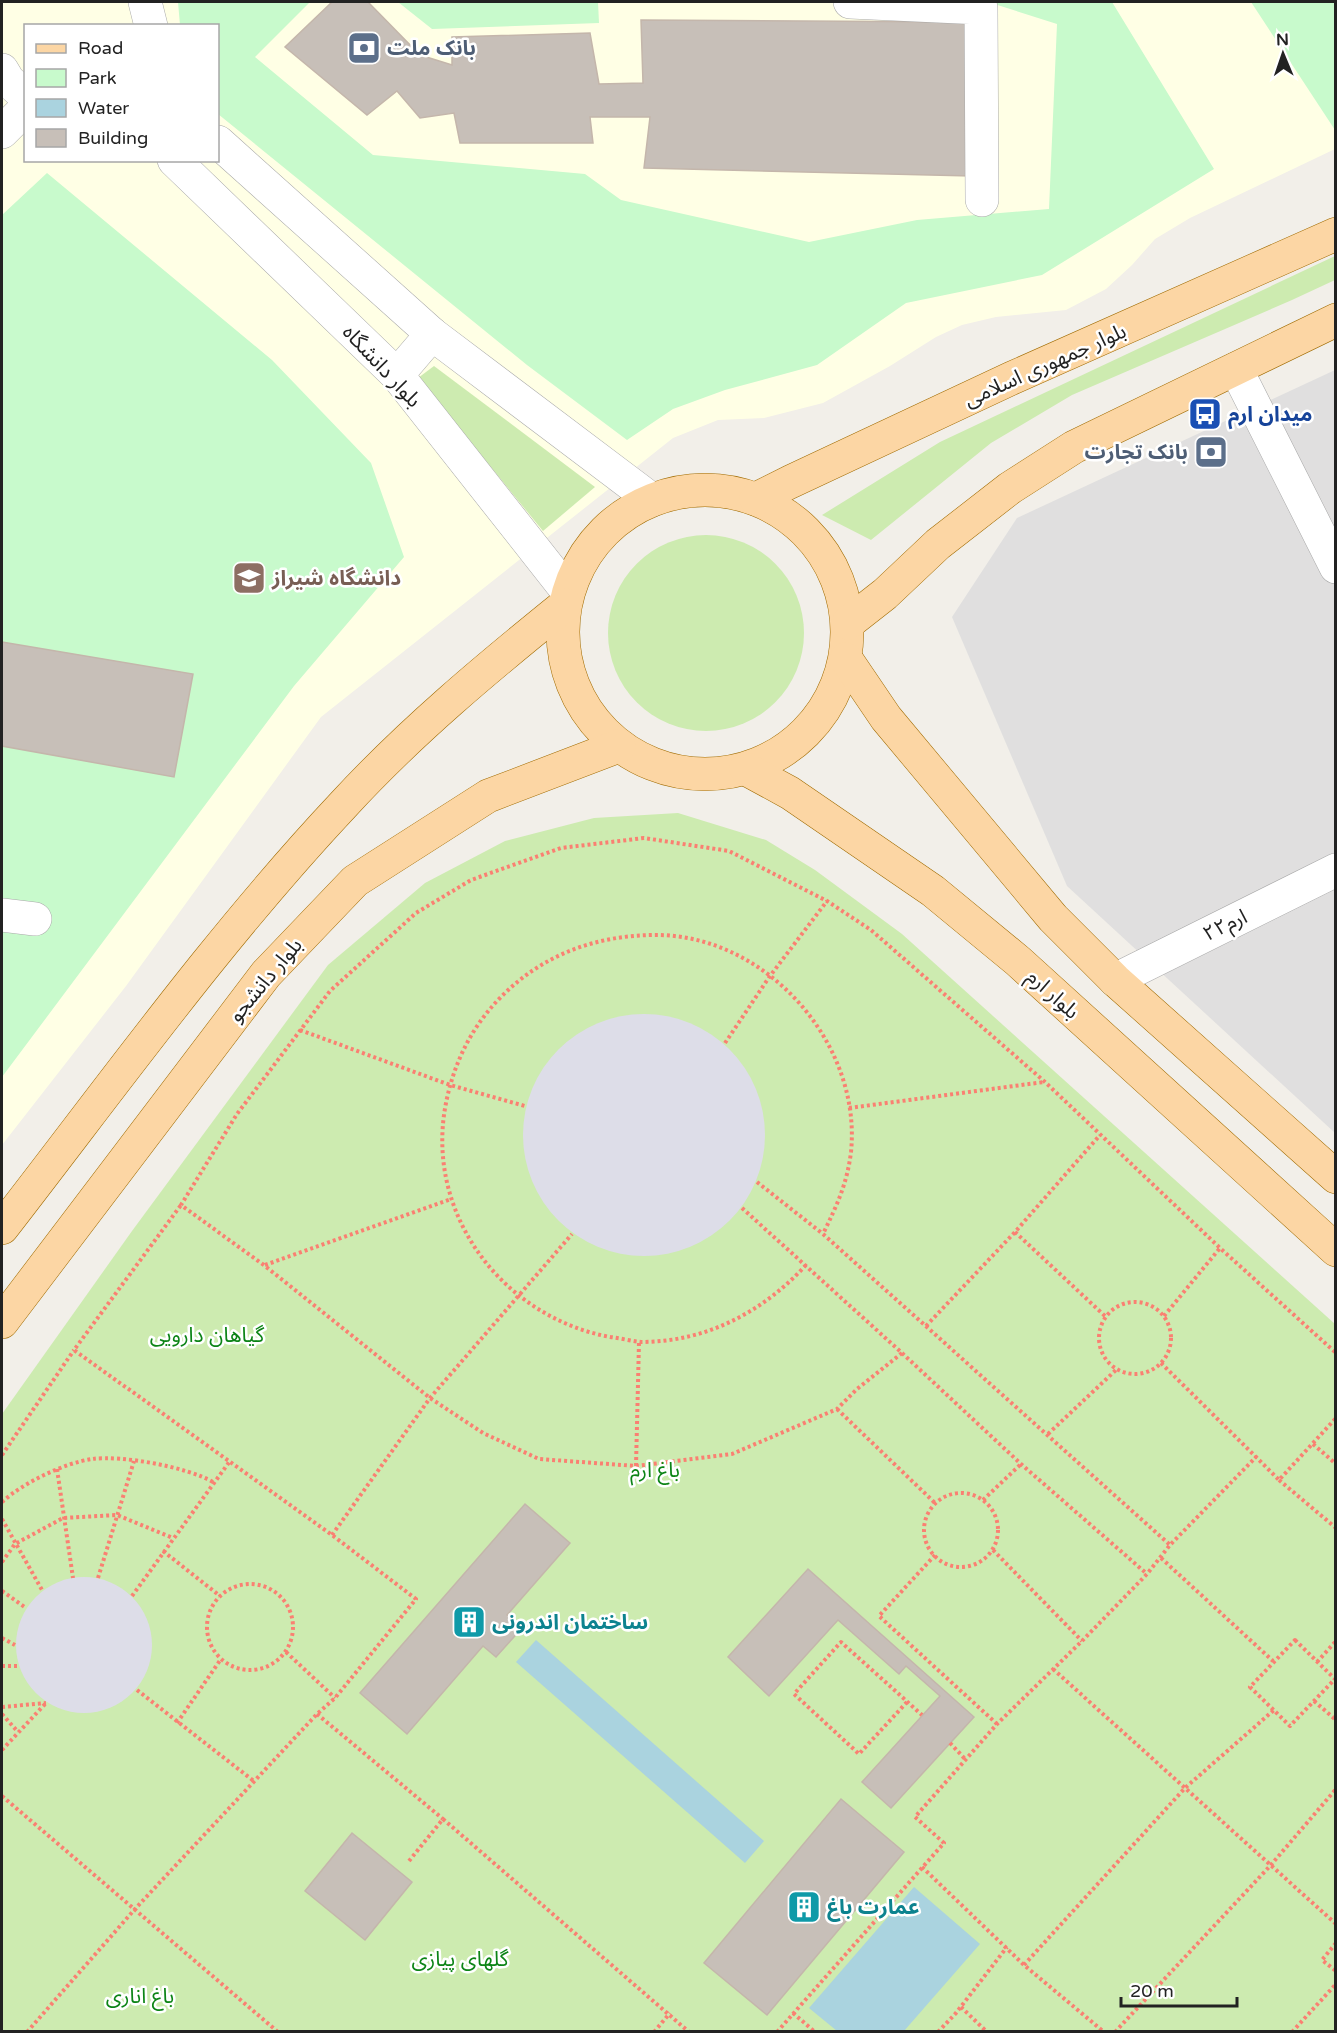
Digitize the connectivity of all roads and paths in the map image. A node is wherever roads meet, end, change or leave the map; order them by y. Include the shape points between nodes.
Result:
1 (145, 2) edge
2 (850, 2) edge
3 (150, 24) edge
4 (2, 70) edge
5 (24, 95) edge
6 (24, 110) edge
7 (2, 132) edge
8 (219, 143) edge
9 (176, 162) edge
10 (982, 200) dead end
11 (1335, 234) edge
12 (1335, 320) edge
13 (432, 334) junction
14 (1236, 369) junction
15 (397, 375) junction
16 (652, 500) junction
17 (756, 500) junction
18 (1335, 567) edge
19 (566, 598) junction
20 (848, 623) junction
21 (846, 659) junction
22 (619, 746) junction
23 (746, 769) junction
24 (1335, 870) edge
25 (827, 901) junction
26 (2, 915) edge
27 (35, 919) dead end
28 (770, 976) junction
29 (1115, 980) junction
30 (300, 1030) junction
31 (725, 1043) dead end
32 (1045, 1082) junction
33 (450, 1084) junction
34 (525, 1106) dead end
35 (849, 1108) junction
36 (1100, 1135) junction
37 (1335, 1177) edge
38 (757, 1182) dead end
39 (451, 1199) junction
40 (181, 1205) junction
41 (742, 1208) dead end
42 (2, 1228) edge
43 (1015, 1232) junction
44 (572, 1234) dead end
45 (823, 1234) junction
46 (1220, 1248) junction
47 (1335, 1250) edge
48 (806, 1265) junction
49 (265, 1266) junction
50 (519, 1296) junction
51 (1164, 1316) junction
52 (1106, 1317) junction
53 (2, 1322) edge
54 (926, 1326) junction
55 (639, 1342) junction
56 (74, 1350) junction
57 (902, 1353) junction
58 (1335, 1353) edge
59 (1161, 1363) junction
60 (1117, 1369) junction
61 (430, 1398) junction
62 (837, 1408) junction
63 (1335, 1418) edge
64 (1048, 1434) junction
65 (1313, 1444) junction
66 (2, 1455) edge
67 (1256, 1457) junction
68 (134, 1461) junction
69 (230, 1461) junction
70 (1021, 1464) junction
71 (1335, 1464) edge
72 (636, 1466) junction
73 (57, 1469) junction
74 (1279, 1480) junction
75 (213, 1482) junction
76 (983, 1500) junction
77 (2, 1502) edge
78 (935, 1503) junction
79 (117, 1515) junction
80 (63, 1518) junction
81 (2, 1519) edge
82 (1335, 1528) edge
83 (332, 1535) junction
84 (173, 1538) junction
85 (15, 1544) junction
86 (1170, 1545) junction
87 (993, 1550) junction
88 (163, 1551) junction
89 (935, 1555) junction
90 (1161, 1558) junction
91 (2, 1562) edge
92 (1147, 1574) junction
93 (73, 1578) dead end
94 (98, 1578) dead end
95 (42, 1590) dead end
96 (2, 1591) edge
97 (132, 1596) dead end
98 (220, 1596) junction
99 (26, 1608) dead end
100 (2, 1638) edge
101 (1082, 1641) junction
102 (1335, 1641) edge
103 (15, 1645) dead end
104 (286, 1652) junction
105 (221, 1659) junction
106 (1273, 1661) junction
107 (1317, 1662) junction
108 (2, 1666) edge
109 (18, 1666) dead end
110 (1053, 1669) junction
111 (137, 1690) dead end
112 (335, 1698) junction
113 (1314, 1701) junction
114 (907, 1702) junction
115 (2, 1707) edge
116 (1274, 1710) junction
117 (2, 1714) edge
118 (317, 1714) junction
119 (922, 1715) dead end
120 (1335, 1720) edge
121 (177, 1723) junction
122 (997, 1725) junction
123 (18, 1732) junction
124 (950, 1743) dead end
125 (2, 1750) edge
126 (966, 1760) junction
127 (255, 1782) junction
128 (1185, 1788) junction
129 (1335, 1790) edge
130 (2, 1796) edge
131 (443, 1819) junction
132 (409, 1861) dead end
133 (1270, 1866) junction
134 (922, 1867) junction
135 (135, 1909) junction
136 (1335, 1924) edge
137 (1335, 1943) edge
138 (1007, 1947) junction
139 (1024, 1965) junction
140 (1335, 1971) edge
141 (1335, 1984) edge
142 (961, 2007) junction
143 (670, 2013) junction
144 (793, 2013) junction
145 (27, 2031) edge
146 (278, 2031) edge
147 (654, 2031) edge
148 (689, 2031) edge
149 (777, 2031) edge
150 (815, 2031) edge
151 (938, 2031) edge
152 (987, 2031) edge
153 (1104, 2031) edge
154 (1115, 2031) edge
155 (1292, 2031) edge

1 - 3 street
2 - 10 street via 981,8
4 - 5 street
6 - 7 street
8 - 13 street
9 - 15 street, بلوار دانشگاه
11 - 17 main road, بلوار جمهوری اسلامی via 1002,383
12 - 14 main road
13 - 15 street
13 - 16 street
14 - 18 street
14 - 20 main road via 1074,447 1010,488 938,544
15 - 19 street, بلوار دانشگاه
16 - 17 main road via 687,491 722,491
16 - 19 main road via 624,515 600,536 580,563
17 - 20 main road via 791,519 820,548 840,584
19 - 22 main road via 563,645 571,683 590,718
19 - 42 main road via 343,804 252,906
20 - 21 main road
21 - 23 main road via 833,696 811,728 782,753
21 - 29 main road via 886,718 1053,918
22 - 23 main road via 658,767 702,775
22 - 53 main road, بلوار دانشجو via 488,796 355,880 266,974
23 - 47 main road, بلوار ارم via 790,794 933,891 1018,961
24 - 29 street, ارم۲۲
25 - 28 path
25 - 30 path via 729,852 644,838 561,848 471,880 416,913 330,990
25 - 32 path via 871,930
26 - 27 street
28 - 31 path
28 - 33 path via 737,954 689,939 619,936 581,945 544,961 512,985 485,1013 464,1047
28 - 35 path via 794,996 830,1047
29 - 37 main road
30 - 33 path
30 - 40 path via 237,1114
32 - 35 path
32 - 36 path
33 - 34 path
33 - 39 path via 442,1141
35 - 45 path via 851,1149 844,1190
36 - 43 path
36 - 46 path
38 - 45 path
39 - 49 path
39 - 50 path via 478,1252
40 - 49 path
40 - 56 path
41 - 48 path
43 - 52 path
43 - 54 path
44 - 50 path
45 - 54 path
46 - 51 path
46 - 58 path
48 - 55 path via 763,1305 733,1322 700,1334
48 - 57 path
49 - 61 path
50 - 55 path via 553,1318 591,1333
50 - 61 path
51 - 52 path via 1146,1303 1135,1302 1114,1309
51 - 59 path via 1172,1336
52 - 60 path via 1099,1339 1102,1351
54 - 64 path
55 - 72 path
56 - 66 path
56 - 69 path
57 - 62 path
57 - 70 path
59 - 60 path via 1138,1374
59 - 67 path
60 - 64 path
61 - 72 path via 483,1433 539,1459
61 - 83 path
62 - 72 path via 732,1454
62 - 78 path
63 - 65 path
64 - 86 path
65 - 71 path
65 - 74 path
67 - 74 path
67 - 86 path
68 - 73 path via 93,1459
68 - 75 path via 166,1465
68 - 79 path
69 - 75 path
69 - 83 path
70 - 76 path
70 - 92 path
73 - 77 path via 11,1493
73 - 80 path
74 - 82 path
75 - 84 path
76 - 78 path via 958,1493
76 - 87 path via 997,1518 998,1540
78 - 89 path via 924,1528 926,1542
79 - 80 path
79 - 84 path
79 - 94 path
80 - 85 path
80 - 93 path
81 - 85 path
83 - 112 path via 416,1599
84 - 88 path
85 - 91 path
85 - 95 path
86 - 90 path
87 - 89 path via 985,1559 964,1567 941,1562
87 - 101 path
88 - 97 path
88 - 98 path
89 - 122 path via 879,1616
90 - 92 path
90 - 106 path
92 - 101 path
96 - 99 path
98 - 104 path via 243,1585 259,1585 285,1601 292,1615 293,1631
98 - 105 path via 206,1625 208,1639
100 - 103 path
101 - 110 path
102 - 107 path
104 - 105 path via 268,1667 253,1670 237,1669
104 - 112 path
105 - 121 path
106 - 107 path via 1295,1640
106 - 116 path via 1250,1687
107 - 113 path via 1335,1679
108 - 109 path
110 - 122 path
110 - 128 path
111 - 121 path
112 - 118 path
113 - 116 path via 1290,1726
113 - 120 path
114 - 114 path via 841,1642 794,1694 859,1754
114 - 119 path
115 - 123 path via 46,1703
116 - 128 path
117 - 123 path
118 - 127 path
118 - 131 path
121 - 127 path
122 - 126 path
123 - 125 path
124 - 126 path
126 - 134 path via 915,1817 944,1843
127 - 135 path
128 - 133 path
128 - 139 path
129 - 133 path
130 - 135 path
131 - 132 path
131 - 143 path
133 - 136 path
133 - 154 path
134 - 138 path
134 - 144 path
135 - 145 path
135 - 146 path
137 - 140 path via 1322,1960
138 - 139 path
138 - 142 path
139 - 153 path
141 - 155 path
142 - 151 path
142 - 152 path
143 - 147 path
143 - 148 path
144 - 149 path
144 - 150 path

